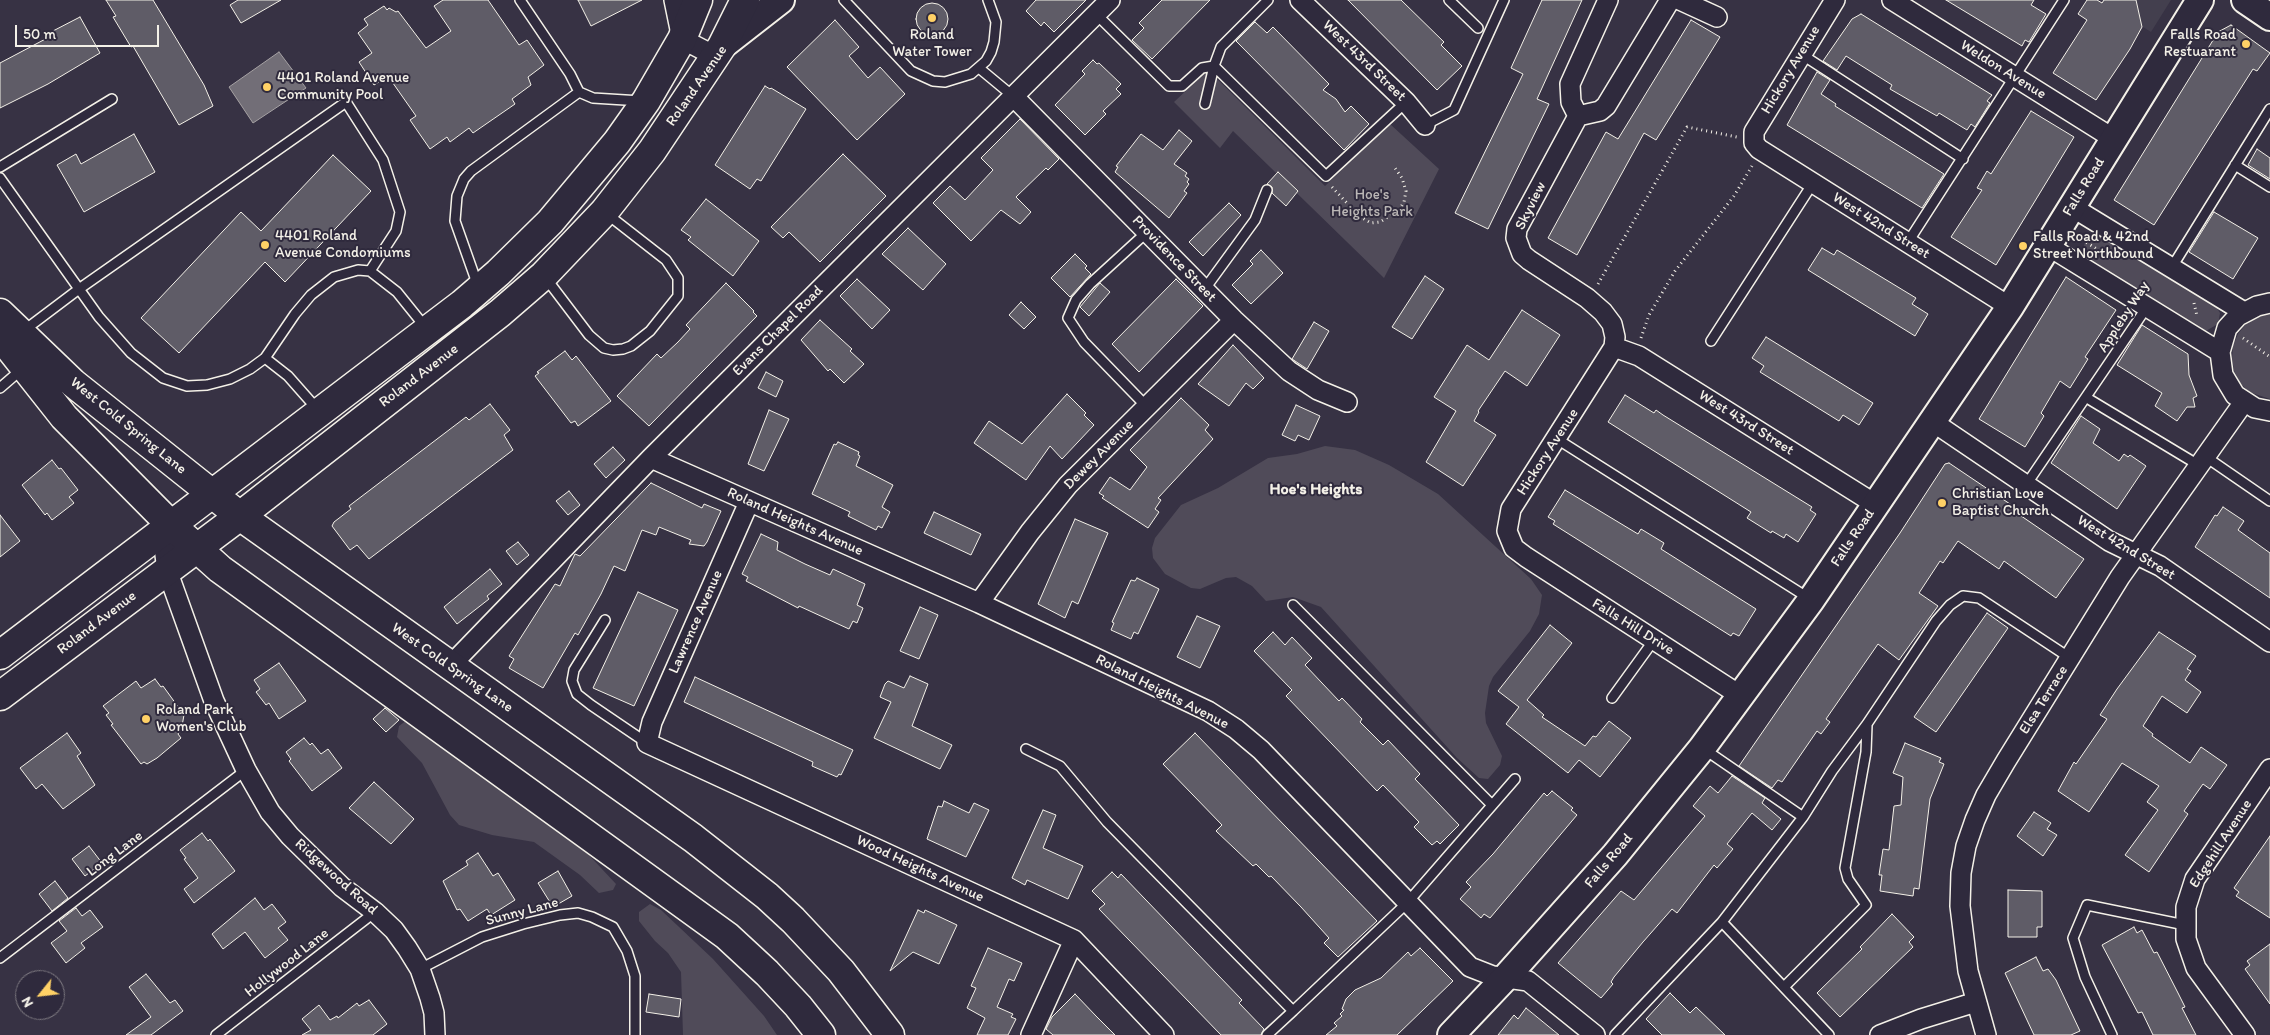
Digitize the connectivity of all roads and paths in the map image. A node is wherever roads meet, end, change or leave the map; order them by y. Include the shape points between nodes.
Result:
1 (520, 0) edge
2 (674, 0) edge
3 (698, 0) edge
4 (745, 0) edge
5 (781, 0) edge
6 (844, 0) edge
7 (988, 0) edge
8 (1110, 0) edge
9 (1268, 0) edge
10 (1300, 0) edge
11 (1449, 0) edge
12 (1504, 0) edge
13 (1608, 0) edge
14 (1670, 0) edge
15 (1680, 0) edge
16 (1835, 0) edge
17 (1892, 0) edge
18 (2064, 0) edge
19 (2200, 0) edge
20 (2245, 0) edge
21 (1096, 14) junction
22 (1716, 17) dead end
23 (2270, 17) edge
24 (1478, 28) dead end
25 (682, 39) junction
26 (718, 51) junction
27 (1801, 54) junction
28 (1214, 66) junction
29 (979, 68) junction
30 (2014, 77) junction
31 (579, 92) junction
32 (1014, 97) junction
33 (112, 99) dead end
34 (646, 101) junction
35 (1406, 102) junction
36 (1205, 104) dead end
37 (2270, 109) edge
38 (1578, 116) junction
39 (1425, 125) joint
40 (2114, 139) junction
41 (1750, 143) junction
42 (1963, 159) junction
43 (2235, 165) junction
44 (0, 167) edge
45 (1395, 168) dead end
46 (1326, 176) junction
47 (0, 178) edge
48 (1813, 183) junction
49 (2270, 186) edge
50 (1267, 190) dead end
51 (604, 212) junction
52 (2060, 226) junction
53 (1147, 232) junction
54 (1908, 242) junction
55 (2106, 255) dead end
56 (2172, 267) junction
57 (370, 271) junction
58 (544, 275) junction
59 (2188, 278) junction
60 (1596, 287) dead end
61 (79, 289) junction
62 (479, 289) junction
63 (1204, 290) junction
64 (2270, 303) edge
65 (2010, 307) junction
66 (2147, 307) junction
67 (2244, 312) junction
68 (0, 313) edge
69 (1234, 320) junction
70 (2228, 328) junction
71 (428, 330) junction
72 (10, 335) edge
73 (1711, 341) dead end
74 (2203, 341) junction
75 (1614, 347) junction
76 (2220, 352) junction
77 (1637, 355) junction
78 (2270, 357) edge
79 (265, 358) junction
80 (25, 368) junction
81 (0, 388) edge
82 (2087, 398) junction
83 (1347, 402) dead end
84 (2244, 402) junction
85 (1147, 408) junction
86 (2270, 411) edge
87 (319, 412) junction
88 (1933, 422) junction
89 (1557, 439) junction
90 (651, 458) junction
91 (2203, 462) junction
92 (2026, 486) junction
93 (212, 493) junction
94 (2270, 501) edge
95 (749, 502) junction
96 (1875, 504) junction
97 (240, 516) junction
98 (171, 525) junction
99 (197, 548) junction
100 (2136, 554) junction
101 (1526, 556) joint
102 (167, 570) junction
103 (1812, 600) junction
104 (979, 603) junction
105 (1293, 605) dead end
106 (605, 620) dead end
107 (1654, 640) junction
108 (2270, 642) edge
109 (0, 654) edge
110 (2070, 658) junction
111 (450, 666) junction
112 (0, 696) edge
113 (1741, 696) junction
114 (1612, 698) dead end
115 (1867, 724) junction
116 (647, 743) junction
117 (1702, 748) junction
118 (1026, 749) dead end
119 (2270, 769) edge
120 (246, 770) junction
121 (1515, 779) dead end
122 (1492, 805) junction
123 (1803, 817) junction
124 (1406, 903) junction
125 (375, 912) junction
126 (1722, 922) junction
127 (2185, 925) junction
128 (1074, 940) junction
129 (0, 958) edge
130 (420, 969) junction
131 (1506, 977) junction
132 (1785, 986) junction
133 (1976, 1002) junction
134 (1293, 1011) junction
135 (216, 1035) edge
136 (435, 1035) edge
137 (635, 1035) edge
138 (821, 1035) edge
139 (890, 1035) edge
140 (1031, 1035) edge
141 (1164, 1035) edge
142 (1267, 1035) edge
143 (1451, 1035) edge
144 (1595, 1035) edge
145 (1615, 1035) edge
146 (1830, 1035) edge
147 (1880, 1035) edge
148 (1986, 1035) edge
149 (2112, 1035) edge
150 (2245, 1035) edge

1 - 31 lane
2 - 25 street
3 - 25 main road, Roland Avenue
4 - 26 main road
5 - 26 main road, Roland Avenue
6 - 29 lane via 912,71 922,77 939,82 954,81
7 - 29 lane via 994,12 996,32 991,52
8 - 21 street, Evans Chapel Road
9 - 28 lane via 1221,47
10 - 35 street, West 43rd Street
11 - 24 lane
12 - 39 lane via 1454,110
13 - 38 street via 1570,84 1570,97
14 - 38 street via 1606,106 1600,111
15 - 22 street
16 - 27 street, Hickory Avenue
17 - 30 street, Weldon Avenue
18 - 30 lane
19 - 40 main road, Falls Road
20 - 23 main road
21 - 28 lane via 1169,86 1182,86 1202,68
21 - 32 street, Evans Chapel Road
25 - 26 street
25 - 34 main road, Roland Avenue
26 - 51 main road, Roland Avenue via 652,151
27 - 41 street, Hickory Avenue
27 - 42 lane
28 - 36 lane
28 - 46 lane
29 - 32 lane
30 - 40 street, Weldon Avenue
30 - 42 lane
31 - 34 lane via 593,98
31 - 62 lane via 472,171 460,187 455,208 459,236
32 - 53 street, Providence Street
32 - 90 street, Evans Chapel Road
33 - 44 lane
34 - 62 main road, Roland Avenue via 567,204
35 - 39 street, West 43rd Street
35 - 46 lane
37 - 43 lane
38 - 75 street, Skyview via 1517,229 1516,238 1522,254 1587,298 1602,312 1612,324
40 - 52 main road, Falls Road
41 - 48 street, West 42nd Street
41 - 60 path via 1687,127
41 - 77 path via 1742,184 1659,296 1642,332
42 - 54 lane
43 - 49 lane
43 - 56 lane
45 - 46 path via 1406,191 1404,202 1390,218 1371,223 1359,216
47 - 61 lane
48 - 54 street, West 42nd Street
48 - 73 lane
50 - 63 lane via 1256,220
51 - 58 main road, Roland Avenue
51 - 58 lane via 666,260 678,278 678,296 650,331 623,349 604,348 589,335
52 - 55 path
52 - 56 street
52 - 65 main road, Falls Road
52 - 66 street
53 - 63 street, Providence Street
53 - 85 lane via 1090,284 1076,300 1068,318 1084,342
54 - 65 street, West 42nd Street
56 - 59 street
57 - 61 lane via 396,231 400,212 383,160 346,102
57 - 71 lane via 397,292
57 - 79 lane via 343,274 324,284 298,310
58 - 97 main road, Roland Avenue
59 - 67 street
59 - 74 path
61 - 72 lane
61 - 79 lane via 131,353 163,378 187,386 207,385 230,379
62 - 71 main road, Roland Avenue
63 - 69 street, Providence Street
64 - 67 street
65 - 88 main road, Falls Road
66 - 74 street
66 - 82 lane, Appleby Way
67 - 70 street
68 - 72 main road, West Cold Spring Lane
69 - 83 street, Providence Street via 1289,371 1318,390
69 - 85 street, Dewey Avenue
70 - 76 street
70 - 78 path
71 - 87 main road, Roland Avenue
72 - 80 main road, West Cold Spring Lane
72 - 93 main road, West Cold Spring Lane
74 - 76 street
75 - 77 street, West 43rd Street
75 - 89 street, Hickory Avenue
76 - 84 street via 2228,386
77 - 96 street, West 43rd Street
79 - 87 lane via 288,376
80 - 81 lane
80 - 98 main road, West Cold Spring Lane via 64,417
82 - 91 lane
82 - 92 lane, Appleby Way
84 - 86 street
84 - 91 street, Elsa Terrace
85 - 104 street, Dewey Avenue via 1068,485
87 - 93 main road, Roland Avenue
88 - 92 street, West 42nd Street
88 - 96 main road, Falls Road
89 - 101 street, Hickory Avenue via 1507,520 1507,531 1514,548
89 - 103 lane
90 - 95 street, Roland Heights Avenue
90 - 111 street, Evans Chapel Road
91 - 94 lane
91 - 100 street, Elsa Terrace
92 - 100 street, West 42nd Street via 2109,541
93 - 97 main road, West Cold Spring Lane
93 - 98 main road, Roland Avenue
95 - 104 street, Roland Heights Avenue
95 - 116 street, Lawrence Avenue via 652,722
96 - 103 main road, Falls Road
97 - 99 main road, Roland Avenue
97 - 111 main road, West Cold Spring Lane
98 - 99 main road, West Cold Spring Lane
98 - 102 street, Ridgewood Road via 165,555
98 - 109 main road, Roland Avenue
99 - 102 main road, Roland Avenue
99 - 138 main road, West Cold Spring Lane via 220,570 727,936 767,973
100 - 108 street, West 42nd Street via 2160,566
100 - 110 street, Elsa Terrace
101 - 107 street, Falls Hill Drive
102 - 112 main road, Roland Avenue
102 - 120 street, Ridgewood Road via 214,702
103 - 113 main road, Falls Road
104 - 124 street, Roland Heights Avenue via 1208,711 1236,729 1261,750
105 - 122 lane
106 - 116 lane via 574,670 572,681 577,694
107 - 113 street, Falls Hill Drive
107 - 114 lane
110 - 115 lane via 1979,598 1963,596 1936,621
110 - 133 street, Elsa Terrace via 1986,795 1966,846 1961,873 1962,938
111 - 139 main road, West Cold Spring Lane via 693,838 767,896 841,970
113 - 117 main road, Falls Road
115 - 123 lane
115 - 132 lane via 1866,752 1845,868 1848,879 1866,904
116 - 128 street, Wood Heights Avenue
117 - 123 lane
117 - 131 main road, Falls Road via 1615,854
118 - 134 lane via 1060,766 1107,822
119 - 127 street, Edgehill Avenue via 2195,878 2186,908
120 - 125 street, Ridgewood Road via 262,800 290,836 336,881
120 - 129 lane, Long Lane
121 - 122 lane
122 - 124 lane
123 - 126 lane
124 - 131 street, Roland Heights Avenue via 1470,967 1493,976
124 - 134 lane
125 - 130 street, Ridgewood Road via 394,930
125 - 135 lane, Hollywood Lane
126 - 132 lane
126 - 145 lane
127 - 149 lane via 2087,905 2073,938 2085,977
127 - 150 street, Edgehill Avenue via 2196,968
128 - 140 street
128 - 141 street, Wood Heights Avenue
130 - 136 street, Ridgewood Road via 434,1013
130 - 137 lane, Sunny Lane via 482,937 560,915 586,915 613,927 627,951 635,976
131 - 143 main road, Falls Road
131 - 144 street, Roland Heights Avenue via 1537,986
132 - 146 lane
133 - 147 street
133 - 148 street, Elsa Terrace
134 - 142 lane

